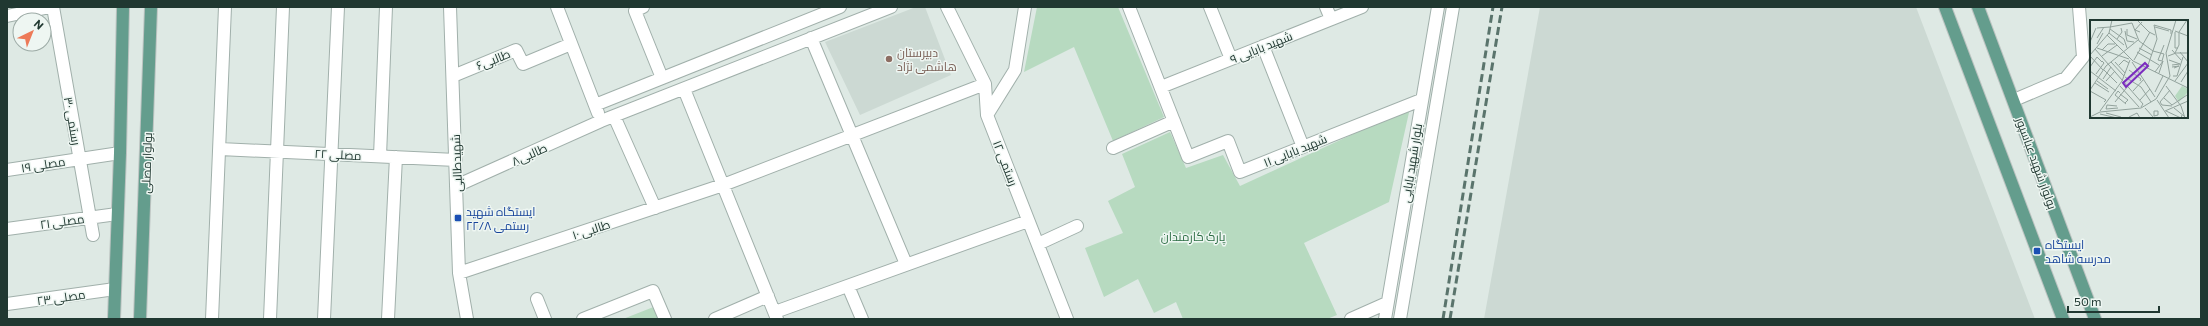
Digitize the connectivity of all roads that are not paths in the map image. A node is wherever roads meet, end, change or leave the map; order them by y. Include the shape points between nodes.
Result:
1 (51, 7) edge
2 (123, 7) edge
3 (151, 7) edge
4 (225, 7) edge
5 (283, 7) edge
6 (338, 7) edge
7 (386, 7) edge
8 (450, 7) edge
9 (557, 7) edge
10 (643, 7) edge
11 (840, 7) edge
12 (891, 7) edge
13 (947, 7) edge
14 (1025, 7) edge
15 (1129, 7) edge
16 (1210, 7) edge
17 (1326, 7) edge
18 (1362, 7) edge
19 (1438, 7) edge
20 (1453, 7) edge
21 (1945, 7) edge
22 (1978, 7) edge
23 (2079, 7) edge
24 (7, 16) edge
25 (1331, 20) junction
26 (811, 38) junction
27 (571, 44) junction
28 (1263, 46) junction
29 (1231, 59) junction
30 (453, 76) junction
31 (662, 78) junction
32 (985, 84) junction
33 (1160, 87) junction
34 (684, 89) junction
35 (1421, 100) junction
36 (2014, 100) junction
37 (595, 105) junction
38 (987, 115) junction
39 (614, 116) junction
40 (601, 121) junction
41 (1174, 121) junction
42 (852, 134) junction
43 (1302, 147) junction
44 (1113, 148) dead end
45 (220, 149) junction
46 (278, 152) junction
47 (120, 153) junction
48 (332, 154) junction
49 (380, 156) junction
50 (396, 157) junction
51 (79, 159) junction
52 (456, 160) junction
53 (7, 170) edge
54 (723, 185) junction
55 (456, 186) junction
56 (655, 208) junction
57 (117, 214) junction
58 (90, 218) junction
59 (1028, 220) junction
60 (1077, 226) dead end
61 (7, 229) edge
62 (93, 235) dead end
63 (1038, 244) junction
64 (906, 264) junction
65 (459, 273) junction
66 (848, 286) junction
67 (115, 290) junction
68 (768, 296) junction
69 (537, 299) dead end
70 (1388, 303) junction
71 (7, 304) edge
72 (776, 316) edge
73 (114, 319) edge
74 (140, 319) edge
75 (212, 319) edge
76 (270, 319) edge
77 (324, 319) edge
78 (388, 319) edge
79 (467, 319) edge
80 (545, 319) edge
81 (583, 319) edge
82 (666, 319) edge
83 (715, 319) edge
84 (862, 319) edge
85 (1067, 319) edge
86 (1351, 319) edge
87 (1385, 319) edge
88 (1400, 319) edge
89 (2063, 319) edge
90 (2096, 319) edge

1 - 24 street
1 - 51 street, رستمی ۳۰
2 - 47 main road
3 - 74 main road, بولوار مصلی
4 - 45 street
5 - 46 street
6 - 48 street
7 - 49 street
8 - 30 street, شهیدطالبی
9 - 27 street
10 - 31 street via 635,11
11 - 31 street
12 - 26 street, طالبی۸
13 - 32 street
14 - 38 street via 1015,70
15 - 33 street
16 - 29 street
17 - 25 street
18 - 25 street, شهید بابایی ۹
19 - 35 street, بلوار شهید بابایی
20 - 88 street, بلوار شهید بابایی
21 - 89 main road
22 - 36 main road, بولوار شهید عباسپور
23 - 36 street via 2083,57 2066,78
25 - 28 street, شهید بابایی ۹
26 - 34 street, طالبی۸
26 - 42 street
27 - 30 street, طالبی۶ via 523,64 516,50
27 - 37 street
28 - 29 street, شهید بابایی ۹
28 - 43 street
29 - 33 street, شهید بابایی ۹
30 - 52 street, شهیدطالبی
31 - 37 street
32 - 38 street, رستمی ۱۲
32 - 42 street, طالبی ۱۰
33 - 41 street
34 - 39 street, طالبی۸
34 - 54 street
35 - 43 street, شهید بابایی ۱۱
35 - 70 street, بلوار شهید بابایی
36 - 90 main road, بولوار شهید عباسپور
37 - 40 street
38 - 59 street, رستمی ۱۲
39 - 40 street, طالبی۸
39 - 56 street
40 - 55 street, طالبی۸
41 - 43 street, شهید بابایی ۱۱ via 1188,157 1228,141 1240,172
41 - 44 street
42 - 54 street, طالبی ۱۰
42 - 64 street
45 - 46 street, مصلی ۲۲
45 - 75 street
46 - 48 street, مصلی ۲۲
46 - 76 street
47 - 51 street, مصلی ۱۹
47 - 57 main road
48 - 49 street, مصلی ۲۲
48 - 77 street
49 - 50 street, مصلی ۲۲
50 - 52 street, مصلی ۲۲
50 - 78 street
51 - 53 street, مصلی ۱۹
51 - 58 street, رستمی ۳۰
52 - 55 street, شهیدطالبی
54 - 56 street, طالبی ۱۰
54 - 68 street
55 - 65 street, شهیدطالبی
56 - 65 street, طالبی ۱۰
57 - 58 street, مصلی ۲۱
57 - 67 main road
58 - 61 street, مصلی ۲۱
58 - 62 street, رستمی ۳۰
59 - 63 street, رستمی ۱۲
59 - 64 street
60 - 63 street
63 - 85 street, رستمی ۱۲
64 - 66 street
65 - 79 street, شهیدطالبی
66 - 72 street
66 - 84 street
67 - 71 street, مصلی ۲۳
67 - 73 main road
68 - 72 street
68 - 83 street
69 - 80 street
70 - 86 street
70 - 87 street, بلوار شهید بابایی
81 - 82 street via 653,291

